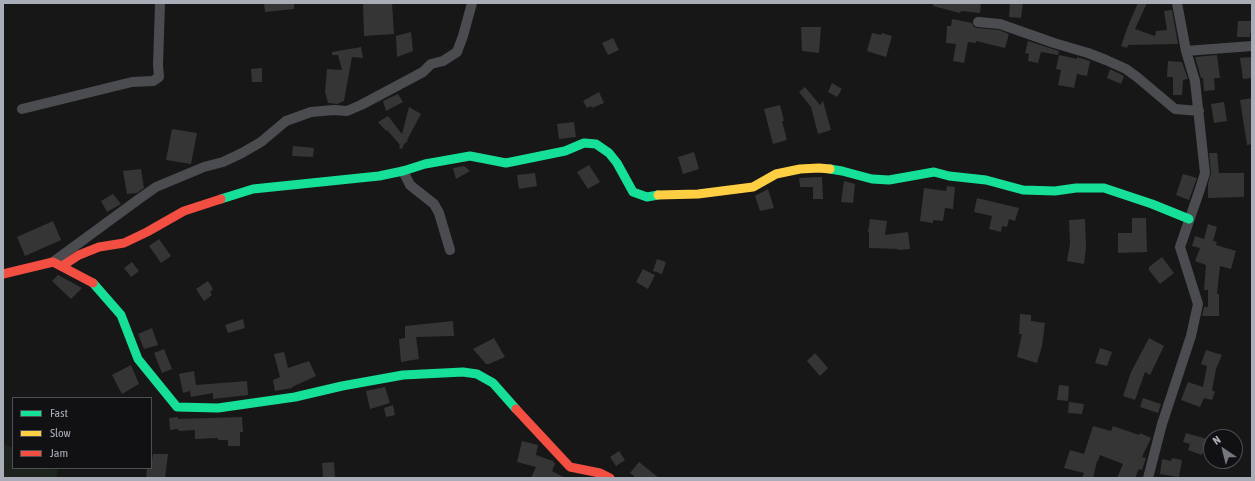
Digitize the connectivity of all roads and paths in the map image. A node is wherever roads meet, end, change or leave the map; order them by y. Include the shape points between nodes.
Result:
1 (160, 3) edge
2 (472, 3) edge
3 (1177, 3) edge
4 (978, 22) dead end
5 (1252, 46) edge
6 (1186, 51) junction
7 (22, 109) dead end
8 (1199, 111) junction
9 (403, 171) junction
10 (1189, 220) junction
11 (450, 250) dead end
12 (58, 264) junction
13 (3, 274) edge
14 (610, 478) edge
15 (1148, 478) edge

1 - 7 street via 159,77 153,81 132,82
2 - 12 street via 457,52 356,107 347,111 311,112 286,121 261,142 242,153 156,187
3 - 6 street
4 - 8 street via 1000,24 1106,60 1126,69 1175,108
5 - 6 street
6 - 8 street via 1195,81
8 - 10 street via 1205,174
9 - 10 street via 425,164 470,156 506,163 565,151 584,143 596,144 609,153 617,162 633,192 646,197 753,187 776,174 819,168 888,180 934,172 986,180 1024,190 1104,188
9 - 11 street via 410,185 434,204
9 - 12 street via 379,176 253,189 184,211 124,243 92,250
10 - 15 street via 1180,246 1198,304 1191,336 1162,424
12 - 13 street
12 - 14 street via 94,284 121,315 138,359 177,407 218,408 249,404 403,375 463,372 477,374 493,383 570,467 600,473

